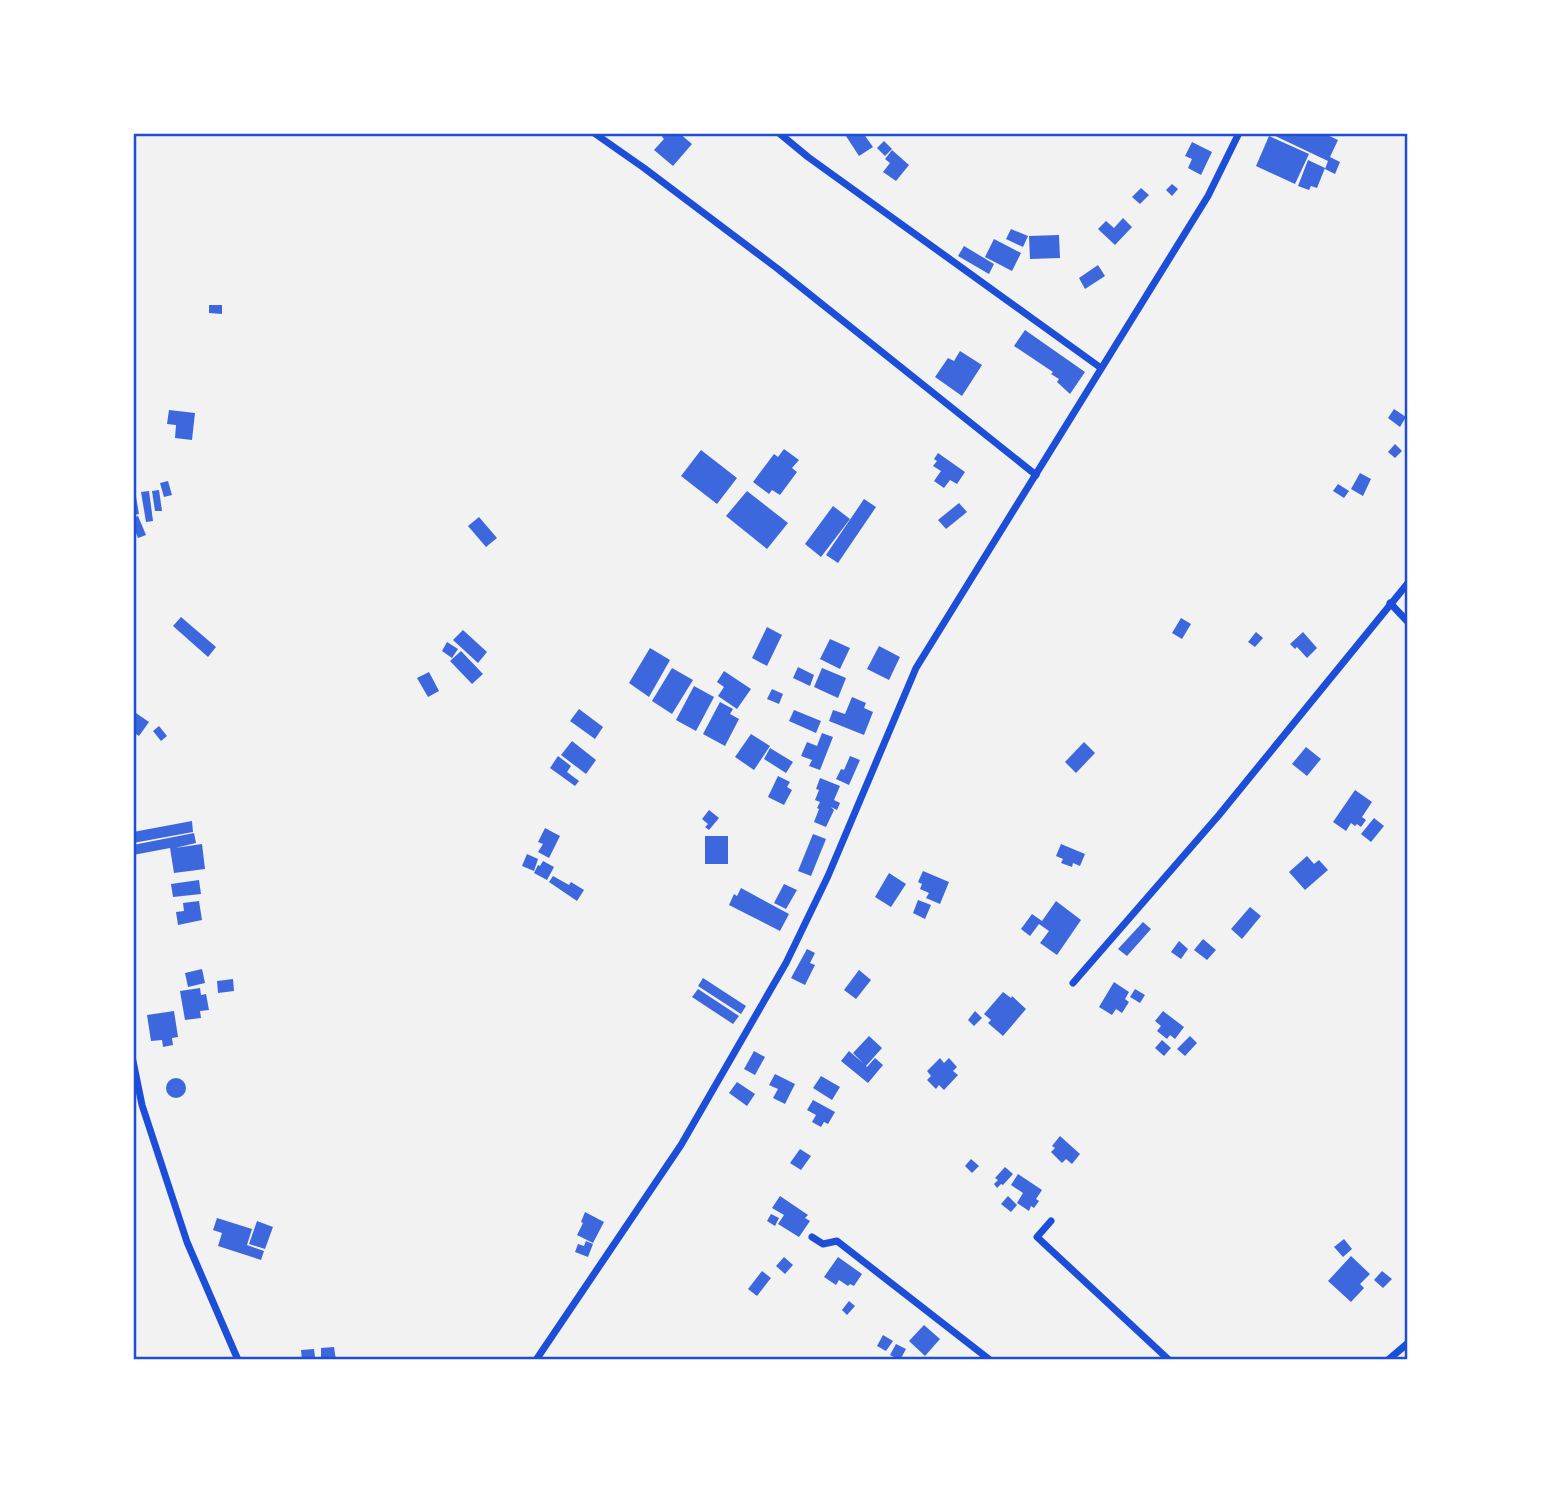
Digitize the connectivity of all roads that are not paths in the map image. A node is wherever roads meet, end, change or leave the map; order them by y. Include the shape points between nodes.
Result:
1 (594, 133) edge
2 (779, 133) edge
3 (1239, 133) edge
4 (1101, 368) junction
5 (1036, 475) junction
6 (1408, 583) edge
7 (1390, 603) junction
8 (1408, 622) edge
9 (1073, 983) dead end
10 (133, 1061) edge
11 (1051, 1221) dead end
12 (812, 1237) dead end
13 (1408, 1343) edge
14 (238, 1360) edge
15 (536, 1360) edge
16 (990, 1360) edge
17 (1169, 1360) edge
18 (1388, 1360) edge

1 - 5 street via 778,269
2 - 4 street
3 - 4 street via 1208,197
4 - 5 street
5 - 15 street via 916,668 828,876 780,974 681,1145
6 - 7 street
7 - 8 street
7 - 9 street via 1219,815
10 - 14 street via 142,1105 187,1242
11 - 17 street via 1037,1237
12 - 16 street via 823,1244 837,1241
13 - 18 street

